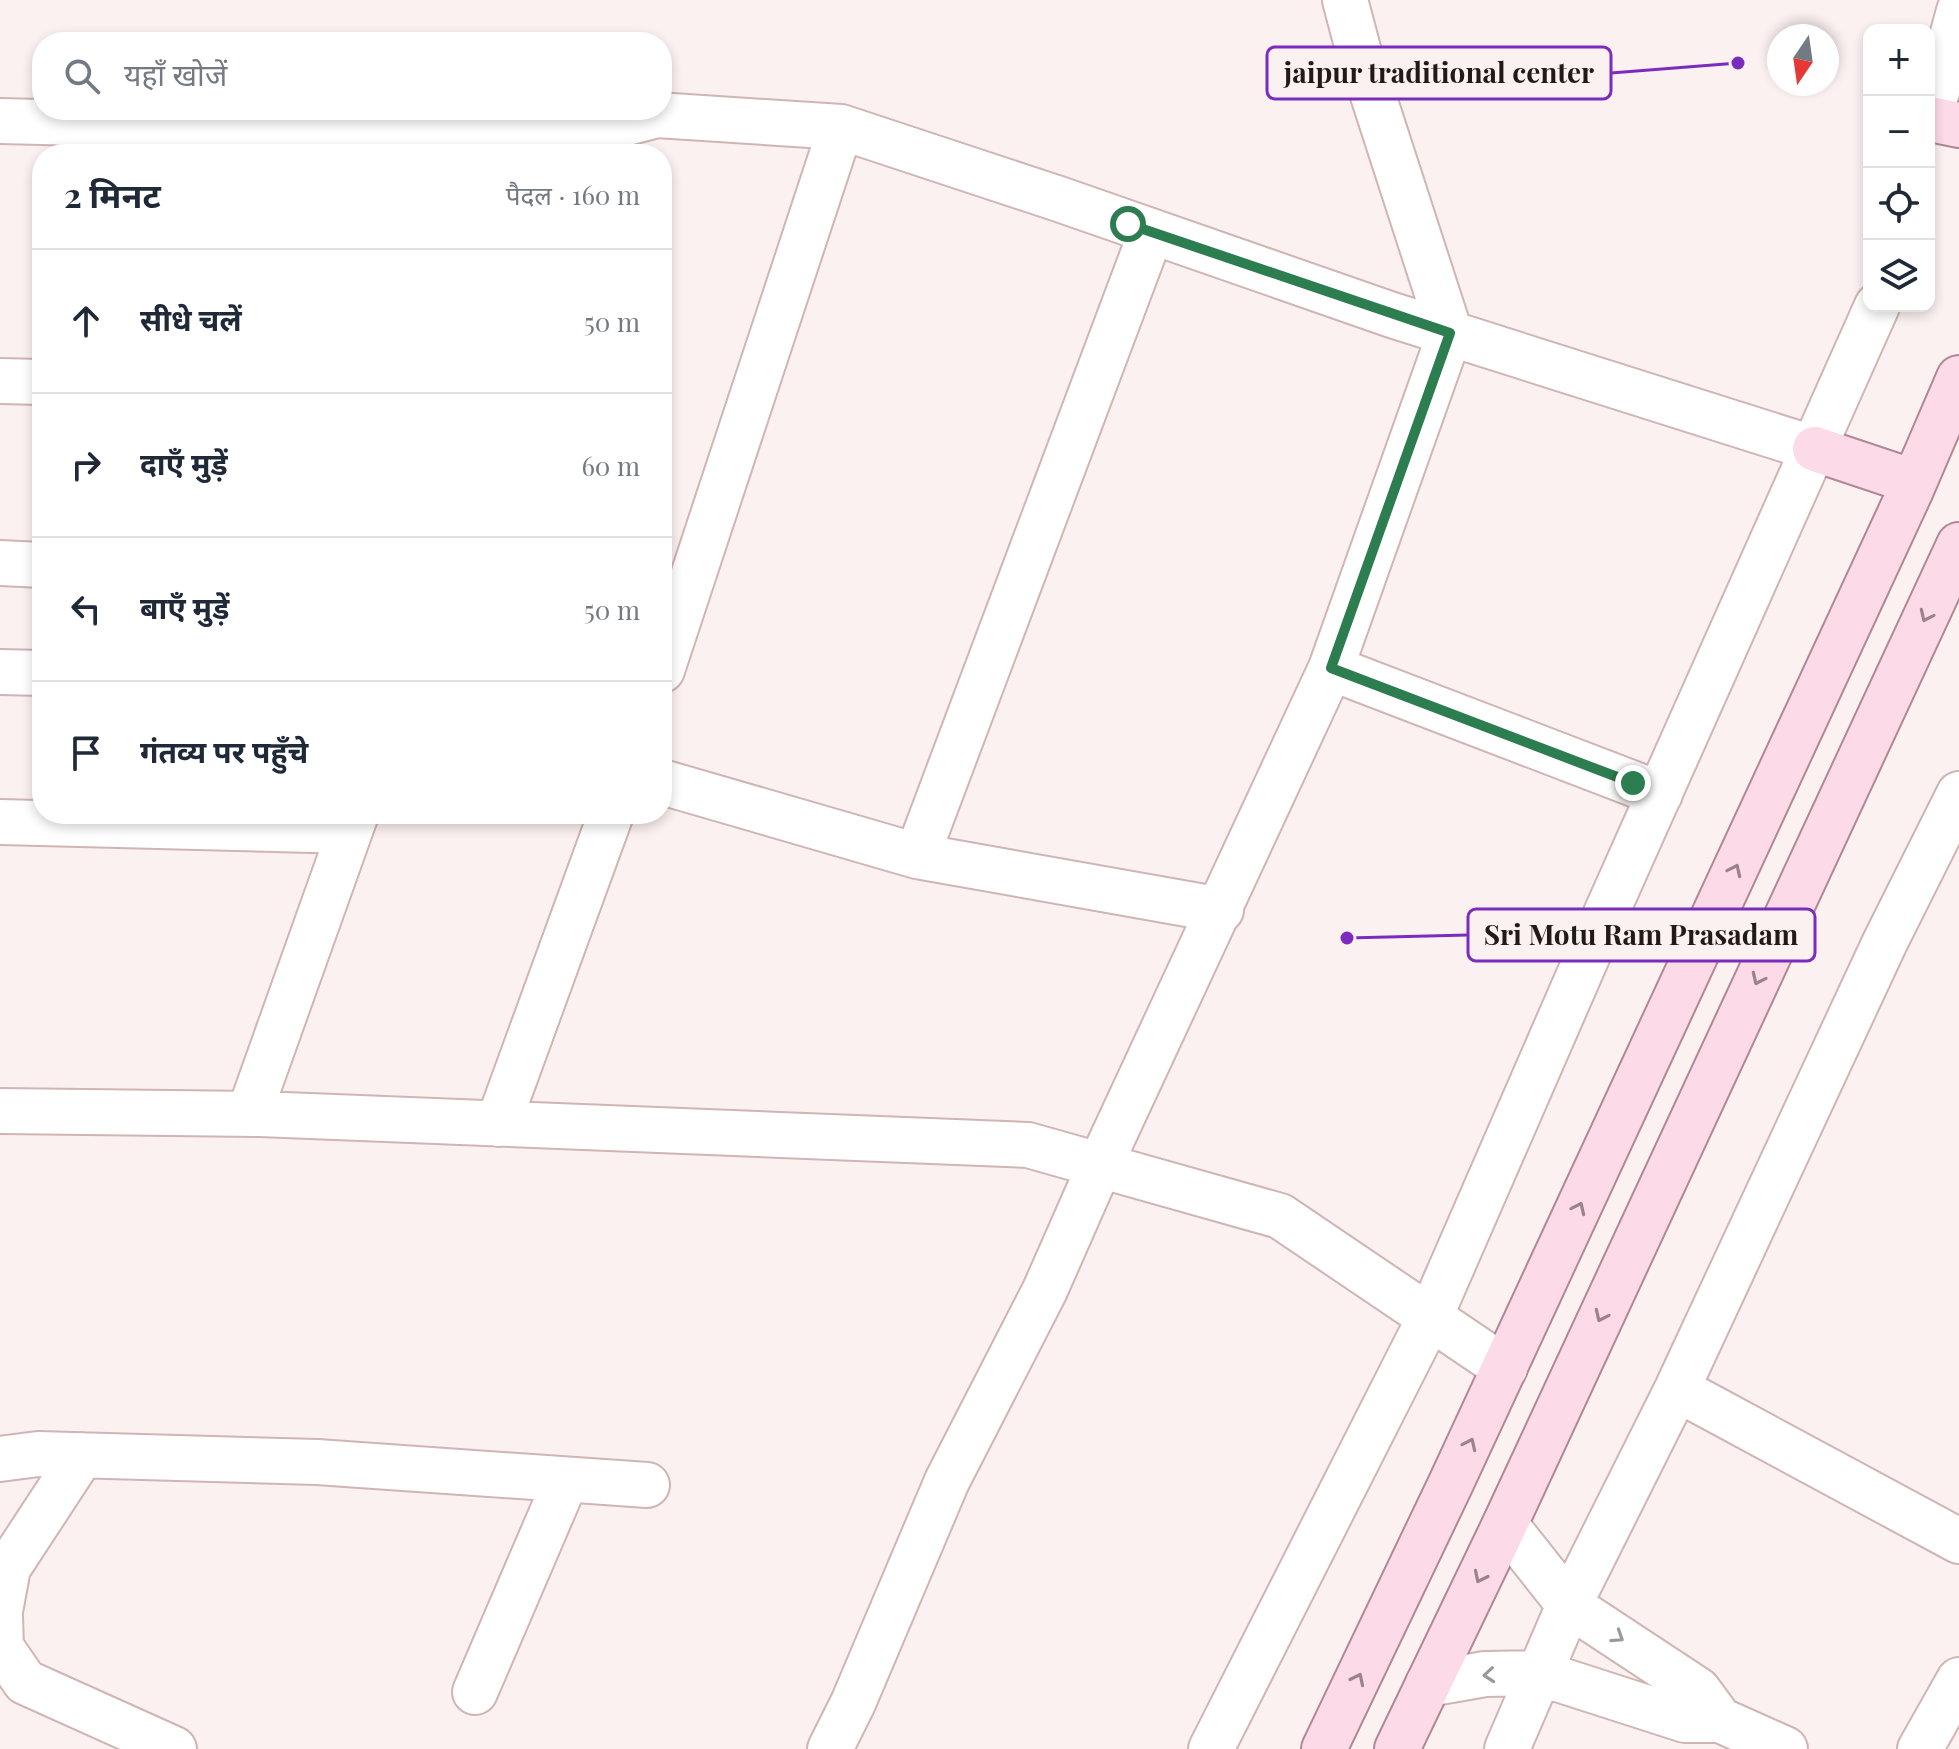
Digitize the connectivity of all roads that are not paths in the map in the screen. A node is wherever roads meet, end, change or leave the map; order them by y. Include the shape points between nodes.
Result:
1 (1345, 0) edge
2 (1959, 11) edge
3 (1935, 98) edge
4 (672, 116) edge
5 (643, 120) edge
6 (0, 121) edge
7 (1935, 121) edge
8 (1959, 125) edge
9 (841, 127) junction
10 (578, 144) edge
11 (1151, 233) junction
12 (1874, 312) edge
13 (1450, 333) junction
14 (1959, 378) edge
15 (0, 381) edge
16 (32, 382) edge
17 (1815, 449) junction
18 (1914, 482) junction
19 (1959, 545) edge
20 (0, 563) edge
21 (32, 565) edge
22 (672, 640) edge
23 (1331, 668) junction
24 (0, 672) edge
25 (32, 673) edge
26 (672, 785) edge
27 (1660, 794) junction
28 (1959, 794) edge
29 (0, 822) edge
30 (32, 822) edge
31 (352, 824) edge
32 (607, 824) edge
33 (917, 856) junction
34 (1221, 910) junction
35 (0, 1111) edge
36 (249, 1114) junction
37 (498, 1124) junction
38 (1100, 1165) junction
39 (1430, 1317) junction
40 (1505, 1368) junction
41 (1677, 1389) junction
42 (82, 1455) junction
43 (0, 1459) edge
44 (566, 1480) junction
45 (647, 1485) dead end
46 (1505, 1524) junction
47 (1959, 1541) edge
48 (1569, 1605) junction
49 (0, 1614) edge
50 (1539, 1673) junction
51 (1959, 1680) edge
52 (1428, 1684) junction
53 (475, 1692) dead end
54 (1720, 1720) junction
55 (174, 1749) edge
56 (830, 1749) edge
57 (1211, 1749) edge
58 (1324, 1749) edge
59 (1397, 1749) edge
60 (1507, 1749) edge
61 (1785, 1749) edge
62 (1920, 1749) edge

1 - 13 street
2 - 3 street
4 - 9 street
5 - 10 street
6 - 10 street
7 - 8 main road
9 - 11 street
9 - 22 street
11 - 13 street
11 - 33 street
12 - 17 street
13 - 17 street
13 - 23 street
14 - 18 main road
15 - 16 street
17 - 18 main road
17 - 27 street
40 -> 18 main road
19 -> 46 main road
20 - 21 street
23 - 27 street
23 - 34 street
24 - 25 street
26 - 33 street
27 - 39 street
28 - 41 street
29 - 30 street
31 - 36 street
32 - 37 street
33 - 34 street
34 - 38 street
35 - 36 street
36 - 37 street
37 - 38 street via 1028,1145
38 - 39 street via 1280,1216
38 - 56 street via 1045,1290 947,1481
39 - 40 street
39 - 57 street
58 -> 40 main road
41 - 47 street
41 - 48 street
42 - 43 street
42 - 44 street via 317,1462
42 - 49 street via 8,1568
44 - 45 street
44 - 53 street
46 - 48 street
46 -> 52 main road
48 - 50 street
48 -> 54 street via 1698,1690
49 - 55 street via 1,1647 25,1682
50 -> 52 street via 1485,1674
50 - 54 street via 1685,1720
50 - 60 street
51 - 62 street
52 - 59 main road
54 - 61 street

